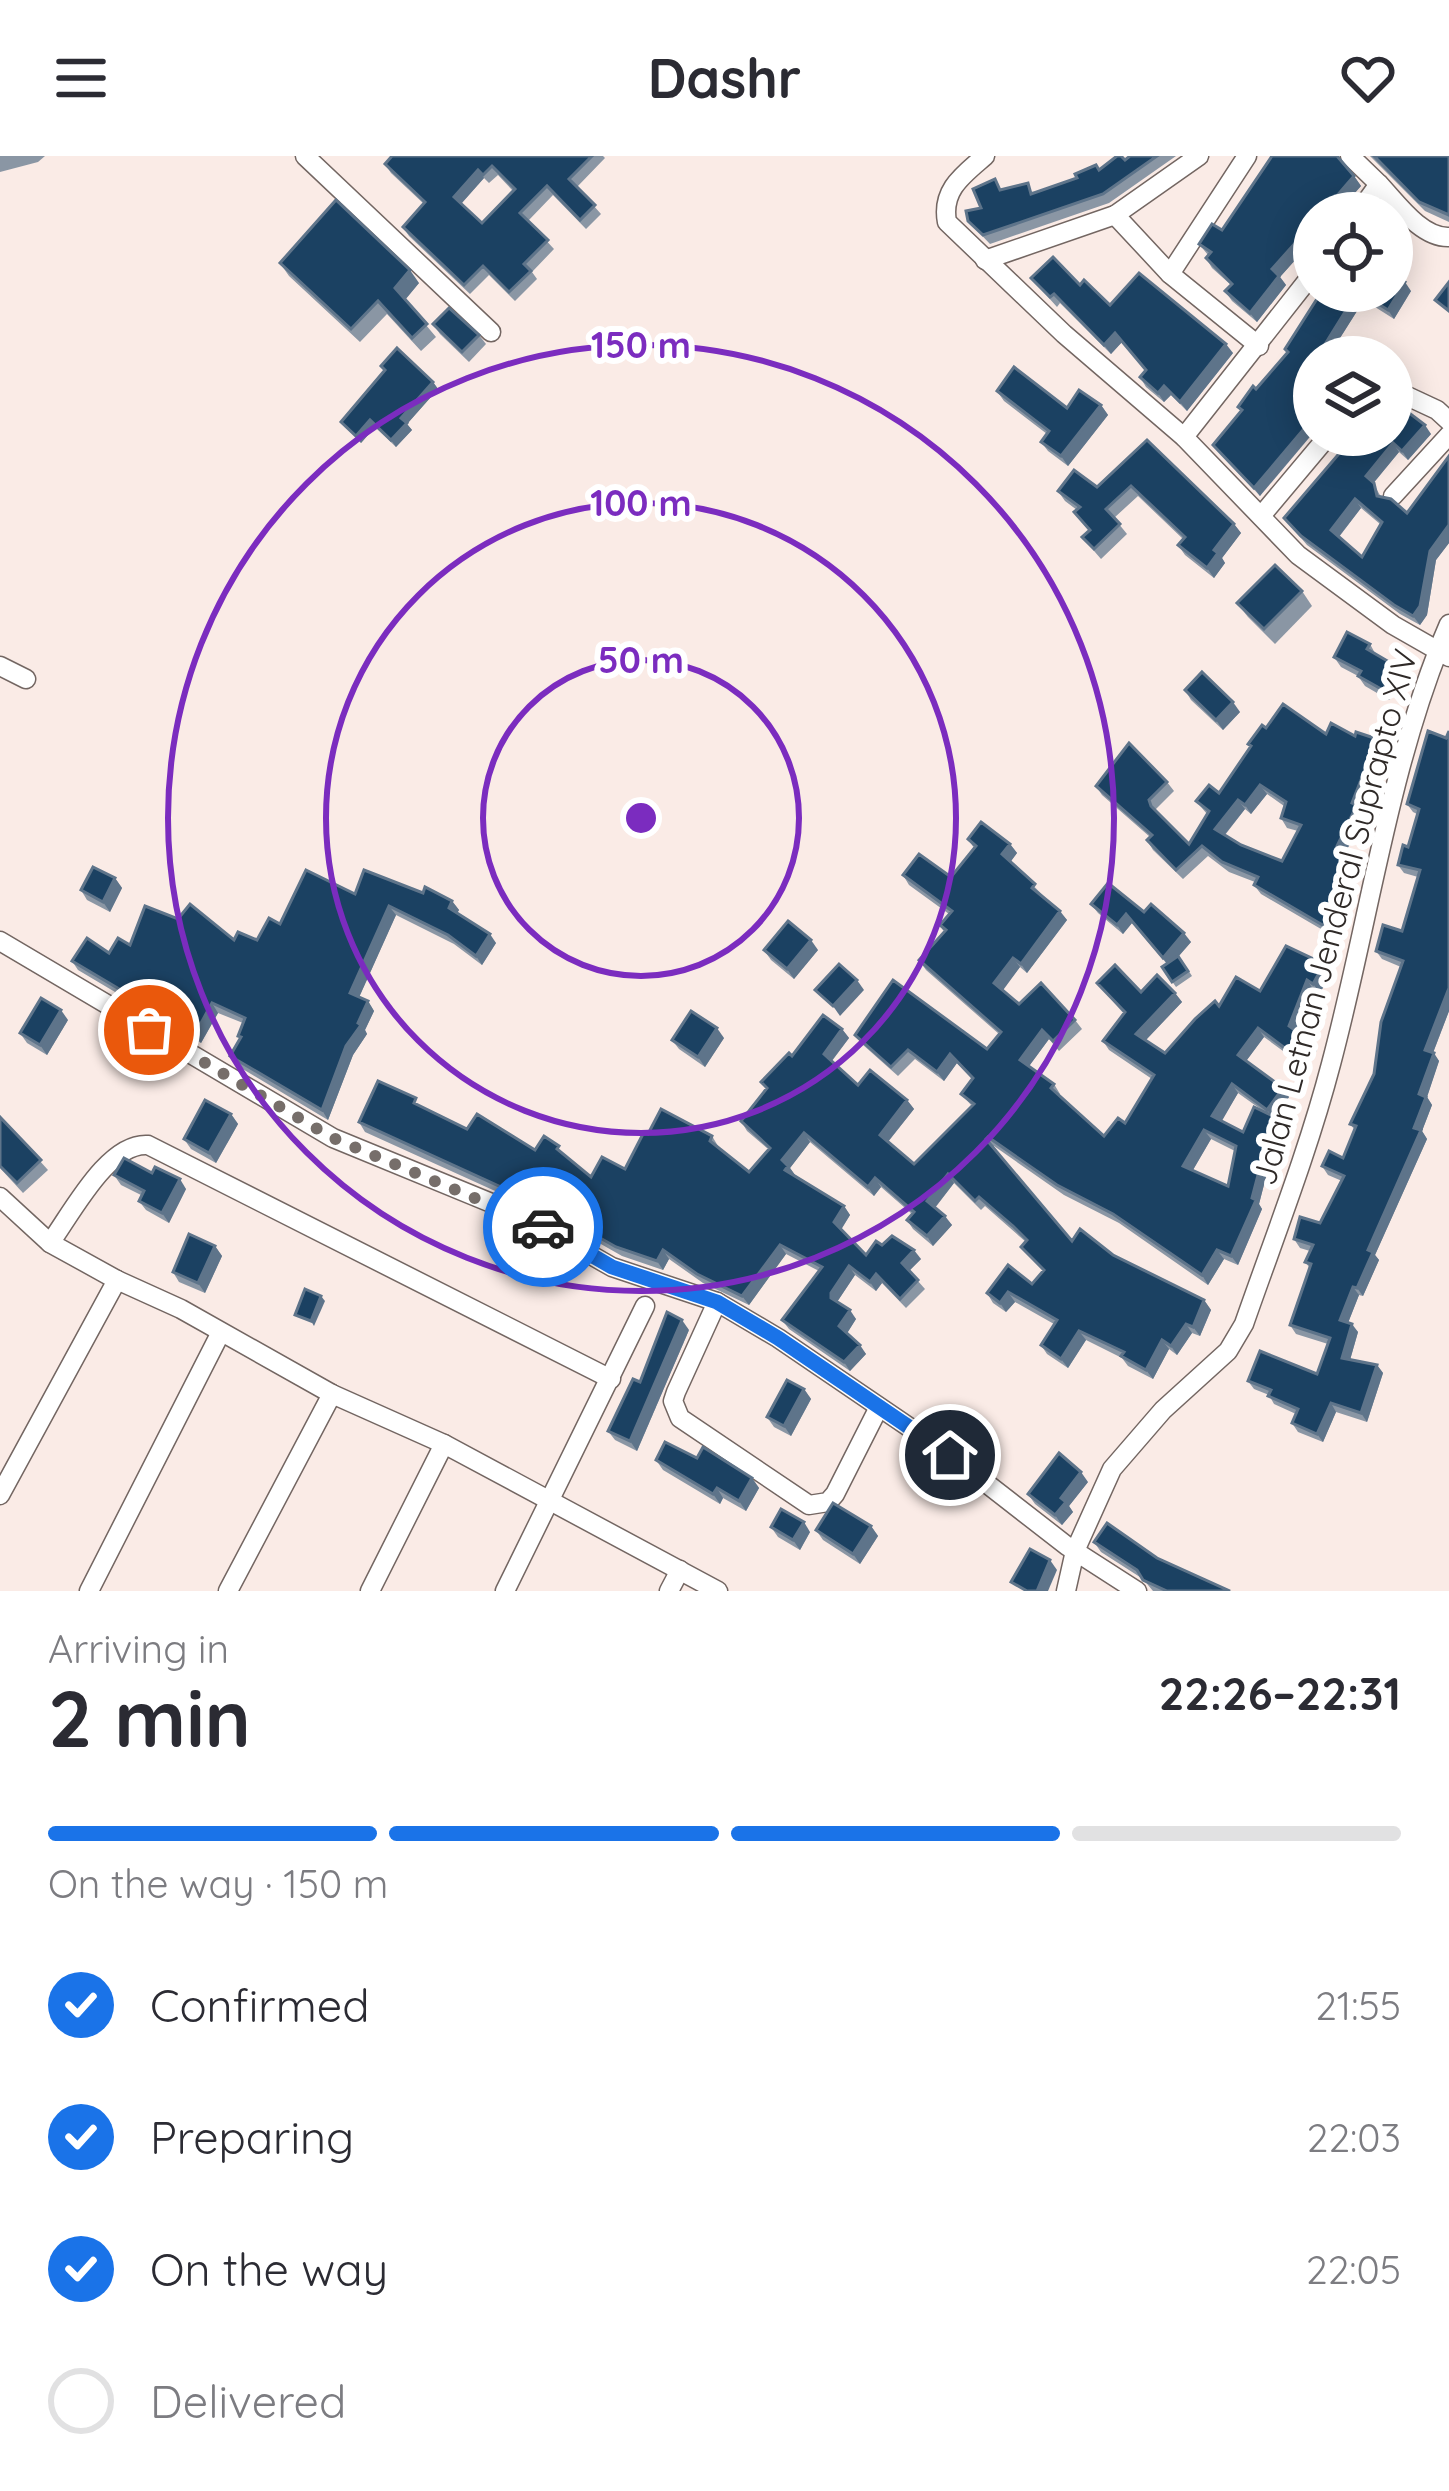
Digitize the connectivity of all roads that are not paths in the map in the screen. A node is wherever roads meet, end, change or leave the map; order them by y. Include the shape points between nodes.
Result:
1 (305, 156) edge
2 (985, 156) edge
3 (1199, 156) edge
4 (1247, 156) edge
5 (1350, 156) edge
6 (1379, 184) junction
7 (1373, 192) edge
8 (1114, 214) junction
9 (1449, 236) edge
10 (985, 260) junction
11 (1170, 274) junction
12 (1293, 300) edge
13 (491, 332) dead end
14 (1259, 346) junction
15 (1413, 399) edge
16 (1449, 421) edge
17 (1449, 434) edge
18 (1184, 437) junction
19 (1311, 456) edge
20 (1393, 496) edge
21 (1261, 516) junction
22 (1449, 624) edge
23 (1443, 654) edge
24 (0, 666) edge
25 (26, 679) dead end
26 (0, 940) edge
27 (5, 1202) edge
28 (0, 1226) edge
29 (50, 1243) junction
30 (117, 1280) junction
31 (717, 1302) junction
32 (645, 1306) dead end
33 (220, 1334) junction
34 (611, 1379) junction
35 (332, 1394) junction
36 (879, 1407) junction
37 (444, 1444) junction
38 (0, 1496) edge
39 (552, 1501) junction
40 (1075, 1551) junction
41 (680, 1570) junction
42 (89, 1591) edge
43 (228, 1591) edge
44 (370, 1591) edge
45 (506, 1591) edge
46 (669, 1591) edge
47 (718, 1591) edge
48 (1066, 1591) edge
49 (1137, 1591) edge

1 - 13 street
2 - 10 street via 951,188 945,210
3 - 8 street
4 - 11 street
5 - 6 street
6 - 7 street
6 - 9 street via 1418,224
8 - 10 street
8 - 11 street
10 - 18 street
11 - 14 street
12 - 14 street
14 - 18 street
15 - 16 street
17 - 20 street
18 - 21 street
19 - 21 street
21 - 23 street via 1298,555
22 - 23 street, Jalan Letnan Jenderal Suprapto XIV
23 - 40 street, Jalan Letnan Jenderal Suprapto XIV via 1394,798 1331,1065 1244,1324 1228,1351 1112,1468
24 - 25 street
26 - 31 street via 333,1138 523,1216 612,1267
27 - 28 street
27 - 29 street
29 - 30 street
29 - 34 street via 111,1160 123,1148 148,1144
30 - 33 street
30 - 38 street
31 - 36 street
31 - 36 street via 674,1408 809,1505 835,1494
32 - 34 street
33 - 35 street
33 - 42 street
34 - 39 street
35 - 37 street
35 - 43 street
36 - 40 street
37 - 39 street
37 - 44 street
39 - 41 street
39 - 45 street
40 - 48 street, Jalan Letnan Jenderal Suprapto XIV
40 - 49 street
41 - 46 street
41 - 47 street

